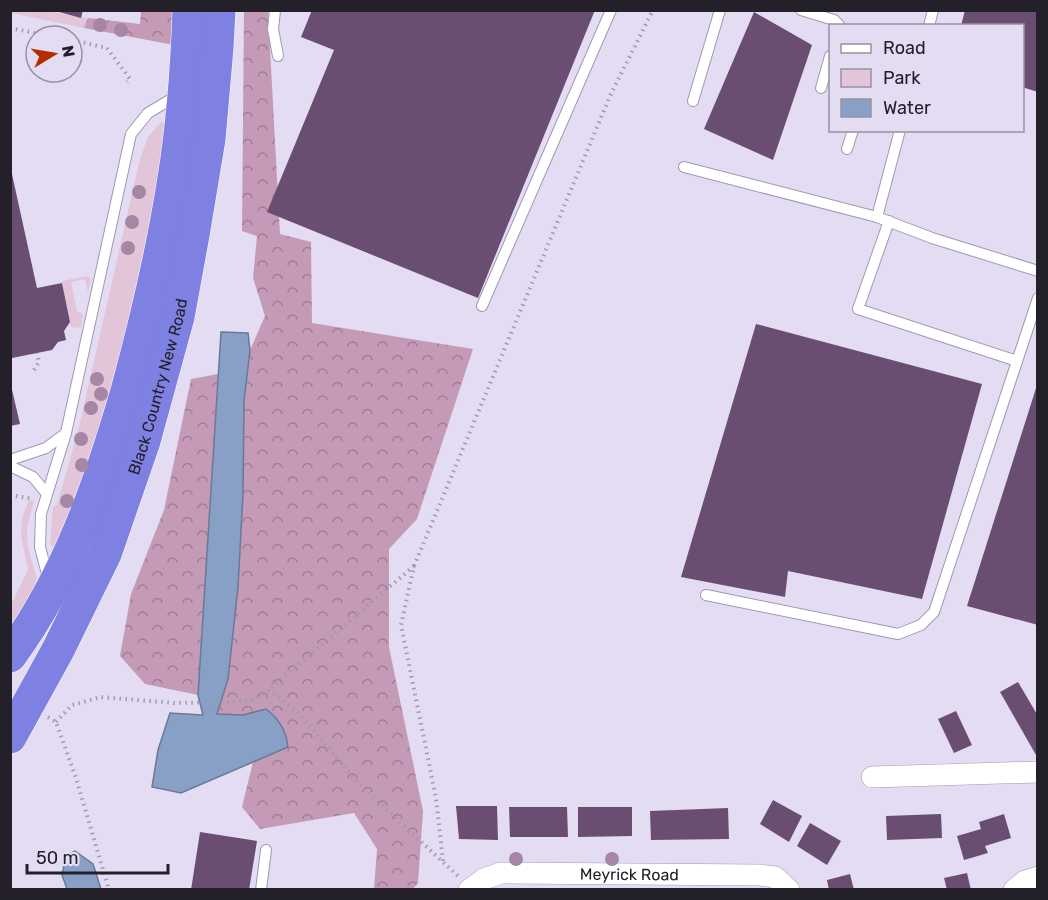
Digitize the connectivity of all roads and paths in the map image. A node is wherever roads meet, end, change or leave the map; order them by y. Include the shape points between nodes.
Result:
1 (189, 10) edge
2 (219, 10) edge
3 (275, 10) edge
4 (611, 10) edge
5 (653, 10) edge
6 (720, 10) edge
7 (801, 10) edge
8 (838, 24) edge
9 (84, 43) edge
10 (278, 56) dead end
11 (829, 62) edge
12 (127, 82) dead end
13 (821, 88) dead end
14 (184, 92) junction
15 (693, 101) dead end
16 (852, 132) edge
17 (899, 132) edge
18 (847, 149) dead end
19 (684, 167) dead end
20 (877, 217) junction
21 (889, 221) junction
22 (1038, 271) edge
23 (1038, 298) edge
24 (482, 306) dead end
25 (37, 353) dead end
26 (1017, 360) junction
27 (34, 370) dead end
28 (66, 433) junction
29 (10, 460) edge
30 (10, 466) edge
31 (47, 494) junction
32 (10, 495) edge
33 (35, 499) dead end
34 (414, 566) junction
35 (50, 593) junction
36 (706, 595) dead end
37 (10, 656) edge
38 (269, 690) junction
39 (10, 737) edge
40 (1038, 772) edge
41 (873, 777) dead end
42 (266, 850) dead end
43 (443, 861) junction
44 (1038, 877) edge
45 (470, 889) edge
46 (109, 890) edge
47 (261, 890) edge
48 (789, 890) edge
49 (1014, 890) edge

1 - 14 highway, Black Country New Road
2 - 39 highway, Black Country New Road via 208,139 193,235 178,317 144,441 105,554
3 - 10 lane via 273,29
4 - 24 lane
5 - 34 path via 610,96
6 - 15 lane
7 - 8 lane
9 - 12 path via 107,48 130,79
11 - 13 lane
14 - 28 lane via 148,113 131,134
14 - 35 highway, Black Country New Road via 175,177 133,369 111,447 83,523
16 - 18 lane
17 - 20 lane
19 - 20 lane
20 - 21 lane
21 - 22 lane
21 - 26 lane via 858,309
23 - 26 lane
25 - 27 path via 39,362
26 - 36 lane via 934,612 921,625 898,634
28 - 29 lane via 46,448
28 - 31 lane
30 - 31 lane via 33,477
31 - 35 lane via 39,532
32 - 33 path
34 - 38 path
34 - 43 path via 401,625 436,798
35 - 37 highway, Black Country New Road
38 - 43 path via 300,714 357,782
38 - 46 path via 249,701 86,699 72,705 56,722
40 - 41 street
42 - 47 lane
43 - 45 path
44 - 49 street
45 - 48 street, Meyrick Road via 501,873 743,874 775,877

